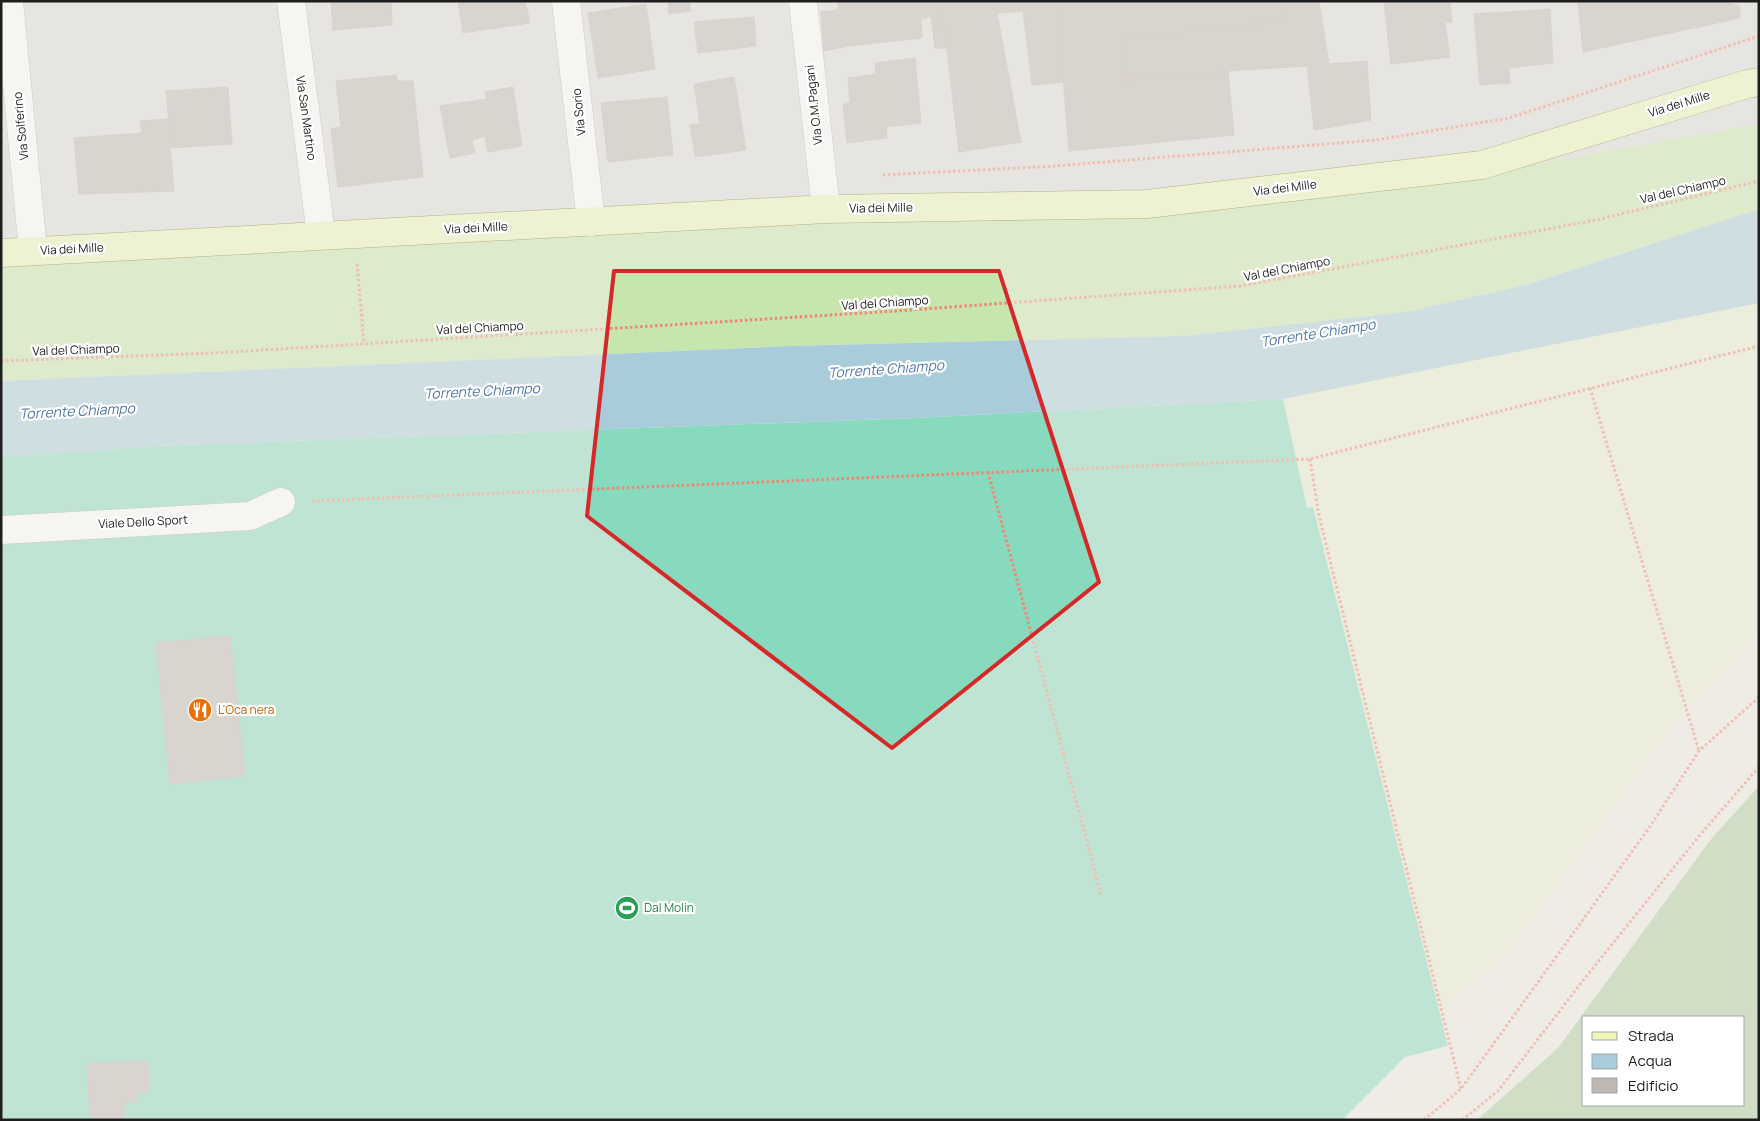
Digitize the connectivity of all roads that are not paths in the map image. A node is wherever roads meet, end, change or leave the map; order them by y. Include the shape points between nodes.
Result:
1 (8, 1) edge
2 (291, 1) edge
3 (566, 1) edge
4 (803, 1) edge
5 (1755, 78) edge
6 (826, 209) junction
7 (591, 222) junction
8 (321, 235) junction
9 (33, 251) junction
10 (1, 253) edge
11 (281, 502) road end
12 (1, 530) edge

1 - 9 street, Via Solferino
2 - 8 street, Via San Martino
3 - 7 street, Via Sorio
4 - 6 street, Via O.M.Pagani
5 - 6 main road, Via dei Mille via 1482,165 1147,204
6 - 7 main road, Via dei Mille
7 - 8 main road, Via dei Mille
8 - 9 main road, Via dei Mille
9 - 10 main road, Via dei Mille
11 - 12 street, Viale Dello Sport via 250,516

